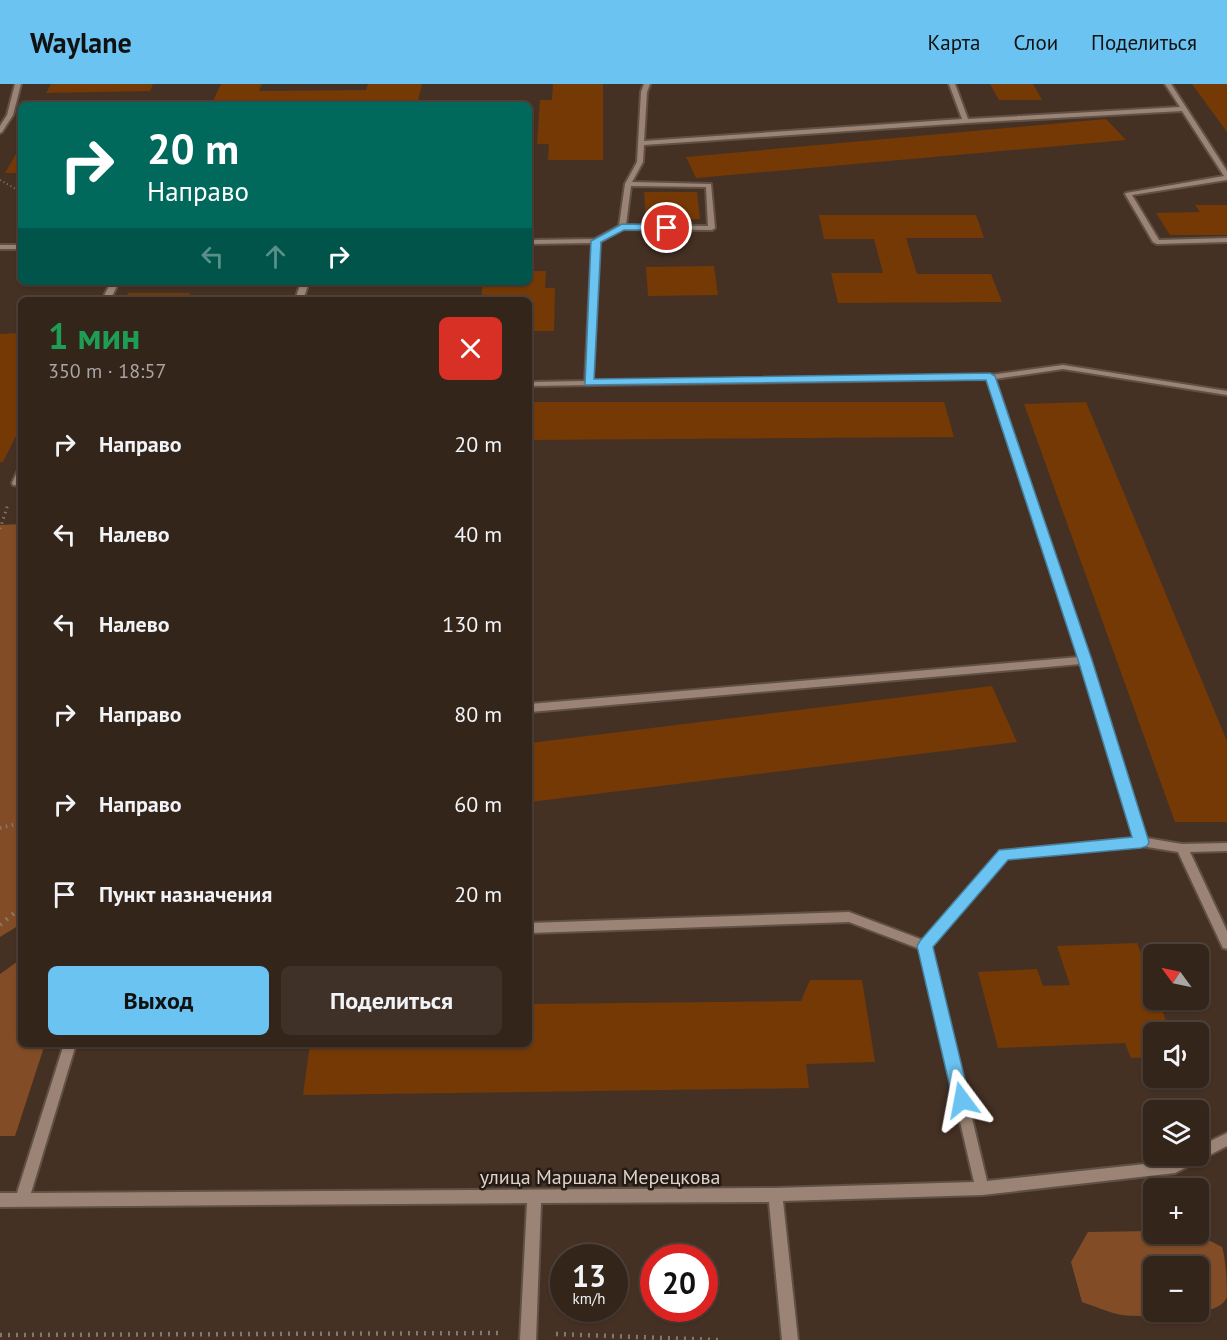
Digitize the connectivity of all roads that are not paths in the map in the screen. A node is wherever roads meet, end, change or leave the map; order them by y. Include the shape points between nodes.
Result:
1 (18, 84) edge
2 (647, 84) edge
3 (952, 84) edge
4 (1168, 84) edge
5 (1185, 109) junction
6 (966, 121) junction
7 (0, 131) edge
8 (642, 142) junction
9 (1227, 177) edge
10 (628, 184) junction
11 (622, 227) junction
12 (1227, 240) edge
13 (596, 241) junction
14 (532, 242) edge
15 (0, 247) edge
16 (18, 247) edge
17 (990, 376) junction
18 (589, 383) junction
19 (532, 384) edge
20 (1227, 393) edge
21 (1085, 660) junction
22 (532, 708) edge
23 (1141, 842) junction
24 (1227, 847) edge
25 (1182, 848) junction
26 (532, 928) edge
27 (1227, 944) edge
28 (925, 946) junction
29 (69, 1047) edge
30 (1227, 1138) edge
31 (1209, 1148) edge
32 (1177, 1166) edge
33 (982, 1188) junction
34 (775, 1195) junction
35 (534, 1197) junction
36 (0, 1200) edge
37 (22, 1200) junction
38 (528, 1336) edge
39 (790, 1340) edge

1 - 7 street via 10,115
2 - 8 street
3 - 6 street
4 - 5 street
5 - 6 street
5 - 9 street
6 - 8 street
8 - 10 street via 640,162
9 - 12 street via 1128,194 1157,242
10 - 11 street
10 - 11 street via 708,184 712,228
11 - 13 street
13 - 14 street
13 - 18 street
15 - 16 street
17 - 18 street
17 - 20 street via 1063,367
17 - 21 street
18 - 19 street
21 - 22 street
21 - 23 street
23 - 25 street
23 - 28 street via 1004,854
24 - 25 street
25 - 27 street
26 - 28 street via 849,917
28 - 33 street
29 - 37 street
30 - 31 street, улица Маршала Мерецкова
32 - 33 street, улица Маршала Мерецкова
33 - 34 street, улица Маршала Мерецкова
34 - 35 street, улица Маршала Мерецкова
34 - 39 street
35 - 37 street, улица Маршала Мерецкова
35 - 38 street
36 - 37 street, улица Маршала Мерецкова

